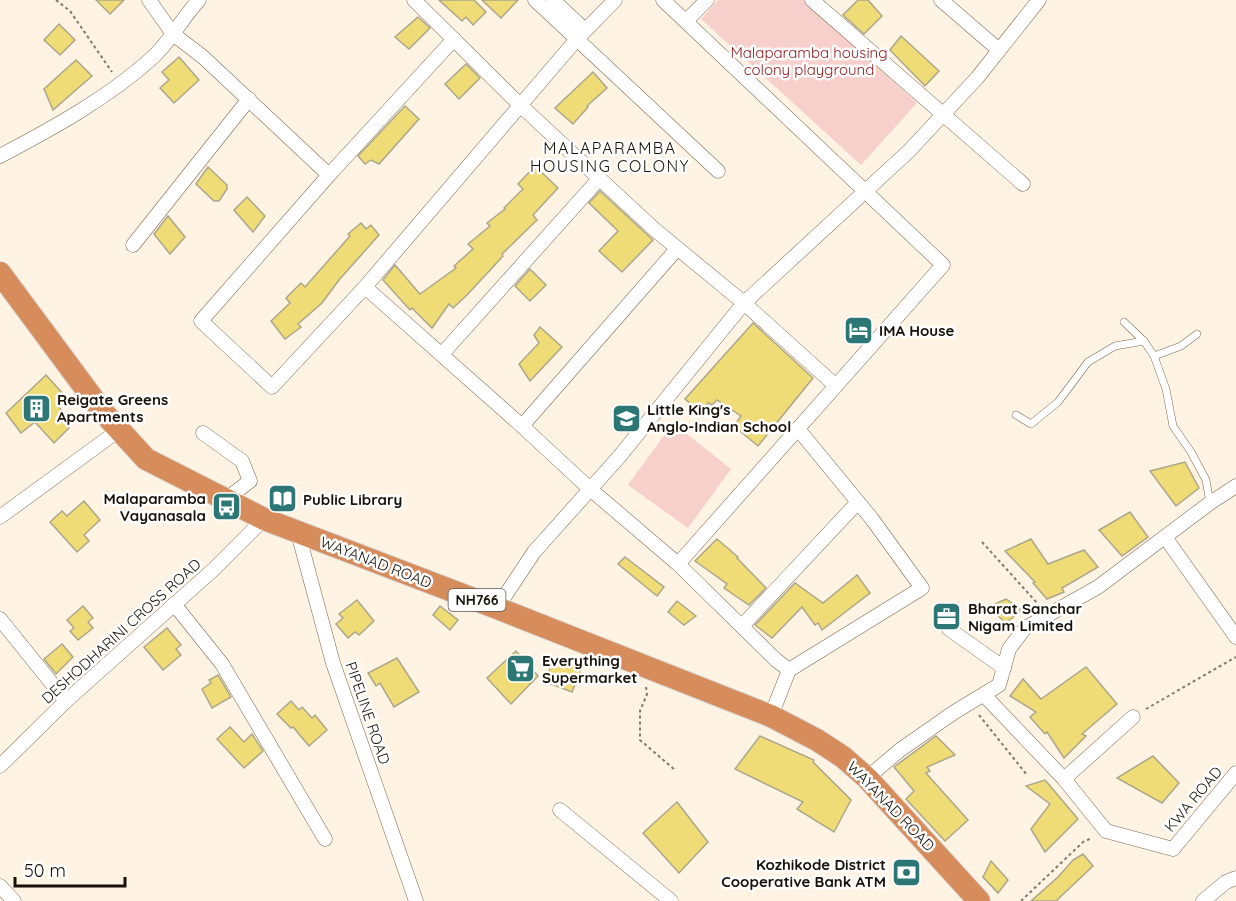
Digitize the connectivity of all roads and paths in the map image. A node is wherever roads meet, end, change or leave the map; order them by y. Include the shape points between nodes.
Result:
1 (56, 0) edge
2 (149, 0) edge
3 (199, 0) edge
4 (414, 0) edge
5 (535, 0) edge
6 (553, 0) edge
7 (615, 0) edge
8 (663, 0) edge
9 (707, 0) edge
10 (812, 0) edge
11 (941, 0) edge
12 (1034, 2) edge
13 (686, 21) junction
14 (174, 34) junction
15 (581, 34) junction
16 (454, 39) junction
17 (999, 50) junction
18 (121, 84) junction
19 (249, 99) junction
20 (520, 105) junction
21 (942, 115) junction
22 (0, 156) edge
23 (718, 171) dead end
24 (329, 175) junction
25 (599, 179) junction
26 (1023, 184) dead end
27 (866, 191) junction
28 (133, 244) dead end
29 (676, 249) junction
30 (0, 273) edge
31 (365, 287) junction
32 (744, 303) junction
33 (1124, 322) dead end
34 (1197, 334) dead end
35 (1144, 341) junction
36 (442, 354) junction
37 (1154, 356) junction
38 (836, 386) junction
39 (1016, 415) dead end
40 (522, 426) junction
41 (798, 429) junction
42 (119, 430) junction
43 (203, 432) dead end
44 (1236, 486) edge
45 (590, 489) junction
46 (225, 500) junction
47 (858, 502) junction
48 (1210, 503) junction
49 (0, 517) edge
50 (264, 519) junction
51 (298, 532) junction
52 (1165, 537) junction
53 (982, 542) dead end
54 (678, 564) junction
55 (174, 604) junction
56 (497, 608) junction
57 (1048, 615) junction
58 (0, 620) edge
59 (742, 626) junction
60 (949, 629) dead end
61 (1236, 637) edge
62 (1236, 657) edge
63 (643, 666) junction
64 (1004, 668) junction
65 (789, 670) junction
66 (984, 695) junction
67 (66, 701) junction
68 (970, 703) junction
69 (771, 716) junction
70 (1133, 717) joint
71 (0, 766) edge
72 (675, 770) dead end
73 (1236, 773) edge
74 (1027, 775) dead end
75 (867, 778) junction
76 (1064, 779) junction
77 (560, 810) dead end
78 (1106, 831) junction
79 (325, 839) dead end
80 (1236, 878) edge
81 (0, 886) edge
82 (14, 901) edge
83 (416, 901) edge
84 (671, 901) edge
85 (979, 901) edge
86 (1021, 901) edge
87 (1203, 901) edge

1 - 18 path via 70,11
2 - 14 street
3 - 14 street
4 - 16 street
5 - 15 street
6 - 15 street
7 - 15 street
8 - 13 street
9 - 13 street
10 - 21 street
11 - 17 street
12 - 17 street
13 - 27 street
14 - 18 street
14 - 19 street
15 - 20 street
15 - 23 street
16 - 20 street
16 - 24 street
17 - 21 street
18 - 22 street
19 - 24 street
19 - 28 street
20 - 25 street
20 - 31 street
21 - 26 street
21 - 27 street
24 - 31 street via 201,321 272,387
25 - 29 street
25 - 36 street
27 - 32 street
27 - 38 street via 943,265
29 - 32 street
29 - 40 street
30 - 42 highway, WAYANAD ROAD / NH766
31 - 36 street
32 - 38 street
32 - 45 street
33 - 35 lane
34 - 37 lane via 1181,346
35 - 37 lane
35 - 39 lane via 1115,346 1088,362 1058,402 1031,424
36 - 40 street
37 - 48 lane via 1173,426 1206,480
38 - 41 street
40 - 45 street
41 - 47 street
41 - 54 street
42 - 46 highway, WAYANAD ROAD / NH766 via 146,459
42 - 49 street
43 - 46 street via 242,461 250,482
44 - 48 street
45 - 54 street
45 - 56 street via 534,552
46 - 50 highway, WAYANAD ROAD / NH766
47 - 59 street
47 - 65 street via 922,588
48 - 52 street
50 - 51 highway, WAYANAD ROAD / NH766
50 - 55 street, DESHODHARINI CROSS ROAD
51 - 56 highway, WAYANAD ROAD / NH766
51 - 83 street, PIPELINE ROAD via 333,663
52 - 57 street via 1098,588
52 - 61 street
53 - 57 path
54 - 59 street
55 - 67 street, DESHODHARINI CROSS ROAD
55 - 79 street via 222,664
56 - 63 highway, WAYANAD ROAD / NH766
57 - 64 street via 1025,628 1009,649
58 - 67 street
59 - 65 street
60 - 64 street
62 - 70 path
63 - 69 highway, WAYANAD ROAD / NH766
63 - 72 path via 647,694 640,711 640,740
64 - 66 street via 999,685
65 - 69 street
66 - 68 street
66 - 76 street
67 - 71 street, DESHODHARINI CROSS ROAD
68 - 74 path
68 - 75 street via 900,750
69 - 75 highway, WAYANAD ROAD / NH766 via 834,751
70 - 76 street
73 - 78 street, KWA ROAD via 1173,849
75 - 85 highway, WAYANAD ROAD / NH766
76 - 78 street
77 - 84 street
78 - 86 path via 1083,842
80 - 87 street
81 - 82 street

